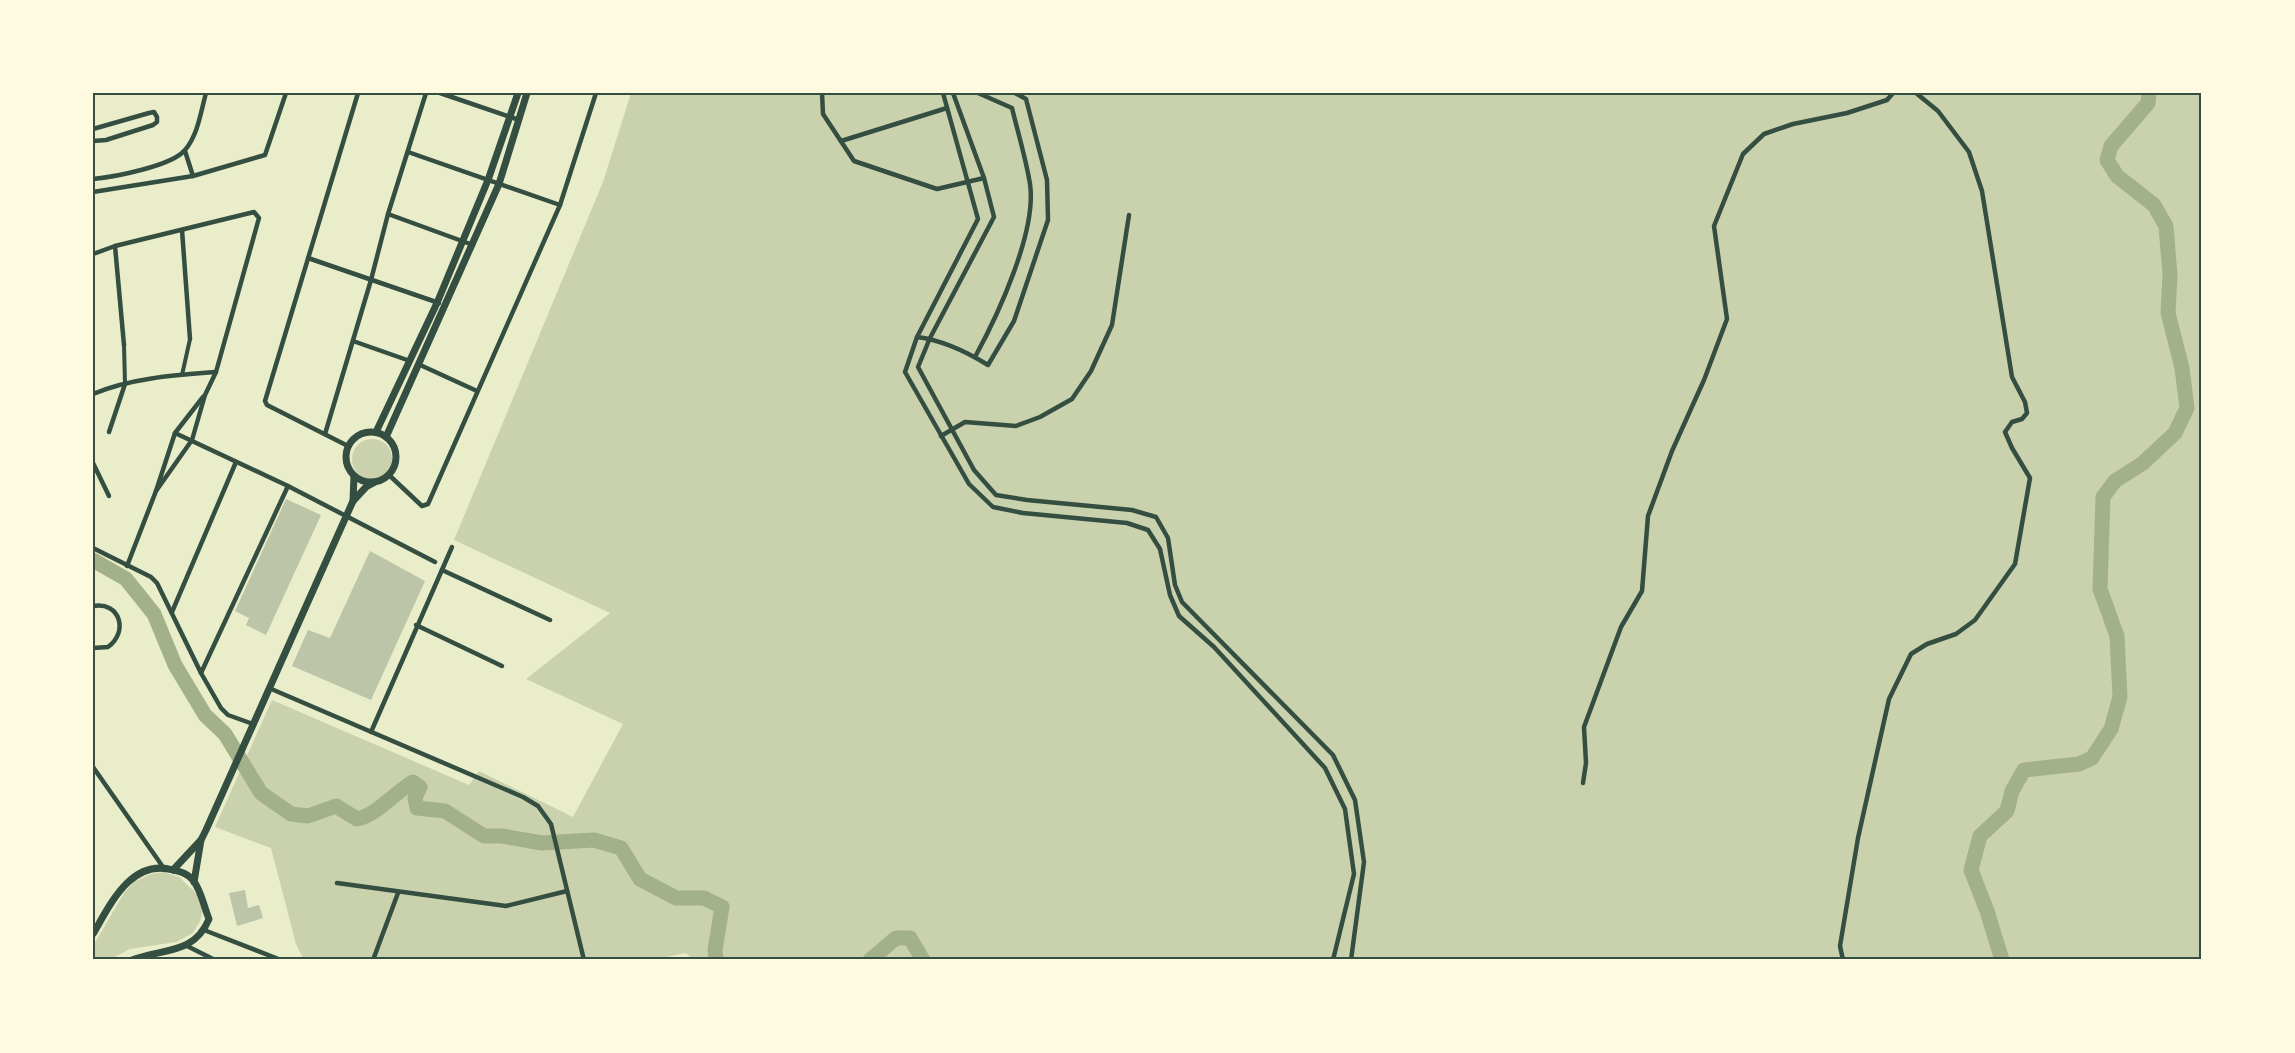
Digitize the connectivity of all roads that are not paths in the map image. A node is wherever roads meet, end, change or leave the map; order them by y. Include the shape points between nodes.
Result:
1 (206, 93) edge
2 (286, 93) edge
3 (358, 93) edge
4 (426, 93) edge
5 (440, 93) edge
6 (518, 93) edge
7 (527, 93) edge
8 (596, 93) edge
9 (822, 93) edge
10 (954, 93) edge
11 (978, 93) edge
12 (1015, 93) edge
13 (1893, 93) edge
14 (1916, 93) edge
15 (944, 95) edge
16 (947, 108) junction
17 (510, 117) junction
18 (519, 120) junction
19 (93, 129) edge
20 (93, 141) edge
21 (841, 141) junction
22 (184, 151) junction
23 (408, 152) junction
24 (193, 176) junction
25 (110, 177) junction
26 (984, 178) junction
27 (93, 179) edge
28 (488, 180) junction
29 (969, 183) junction
30 (500, 184) junction
31 (111, 189) junction
32 (93, 192) edge
33 (560, 205) junction
34 (388, 214) junction
35 (1128, 215) dead end
36 (182, 230) junction
37 (463, 241) junction
38 (473, 245) junction
39 (115, 246) junction
40 (93, 254) edge
41 (308, 258) junction
42 (371, 280) junction
43 (437, 303) junction
44 (445, 306) junction
45 (917, 337) junction
46 (930, 338) junction
47 (190, 339) joint
48 (353, 341) junction
49 (124, 345) joint
50 (975, 357) junction
51 (409, 360) junction
52 (418, 363) junction
53 (216, 372) junction
54 (182, 375) junction
55 (125, 384) junction
56 (477, 391) junction
57 (93, 394) edge
58 (395, 394) junction
59 (205, 395) junction
60 (405, 398) junction
61 (952, 429) junction
62 (109, 432) dead end
63 (376, 432) junction
64 (175, 433) junction
65 (325, 434) junction
66 (941, 436) junction
67 (386, 437) junction
68 (192, 440) junction
69 (348, 446) junction
70 (236, 462) junction
71 (93, 463) edge
72 (389, 475) junction
73 (354, 476) junction
74 (375, 482) junction
75 (288, 486) junction
76 (156, 491) junction
77 (109, 496) dead end
78 (353, 501) junction
79 (346, 517) junction
80 (93, 548) edge
81 (452, 548) dead end
82 (435, 562) dead end
83 (126, 566) junction
84 (442, 570) junction
85 (93, 606) edge
86 (172, 612) junction
87 (550, 620) dead end
88 (416, 625) junction
89 (93, 648) edge
90 (501, 666) dead end
91 (201, 674) junction
92 (269, 688) junction
93 (252, 727) junction
94 (370, 732) junction
95 (93, 767) edge
96 (1583, 783) dead end
97 (201, 840) junction
98 (163, 867) junction
99 (173, 870) junction
100 (194, 882) junction
101 (337, 883) dead end
102 (567, 891) junction
103 (399, 893) junction
104 (204, 930) junction
105 (93, 934) edge
106 (187, 946) junction
107 (132, 960) edge
108 (215, 960) edge
109 (281, 960) edge
110 (373, 960) edge
111 (584, 960) edge
112 (1334, 960) edge
113 (1351, 960) edge
114 (1843, 960) edge

1 - 22 street
2 - 24 street via 266,155
3 - 41 street
4 - 23 street
5 - 17 street
6 - 17 main road
7 - 18 main road
8 - 33 street
9 - 21 street via 823,114
10 - 15 street
10 - 26 street
11 - 50 street via 1012,108 1030,186 1030,219 998,315
12 - 50 street via 1026,99 1047,180 1048,220 1014,321 988,365
13 - 96 street via 1887,100 1847,113 1764,134 1743,154 1714,226 1727,319 1648,516 1642,591 1621,627 1584,727
14 - 114 street via 1938,111 1969,152 1982,190 2012,376 2027,413 2005,432 2030,478 2015,564 1974,620 1956,634 1911,654 1889,699 1858,838 1840,946
15 - 16 street
16 - 21 street
16 - 29 street
17 - 18 street
17 - 28 main road
18 - 30 main road
19 - 20 street via 154,112 157,117 153,125
21 - 29 street via 854,161 937,189
22 - 24 street
22 - 25 street via 147,168
23 - 28 street
23 - 34 street
24 - 31 street
25 - 27 street
25 - 31 street
26 - 29 street
26 - 46 street via 994,217
28 - 30 street
28 - 37 main road
29 - 45 street via 978,219
30 - 33 street
30 - 38 main road
31 - 32 street
33 - 56 street
34 - 37 street
34 - 42 street
35 - 61 street via 1112,325 1091,371 1072,399 1016,426 965,422
36 - 39 street
36 - 47 street
36 - 53 street via 254,212 259,218
37 - 38 street
37 - 43 main road
38 - 44 main road
39 - 40 street
39 - 49 street
41 - 42 street
41 - 65 street via 265,401
42 - 43 street
42 - 48 street
43 - 44 street
43 - 51 main road
44 - 52 main road
45 - 46 street
45 - 66 street via 905,372
46 - 50 street
46 - 61 street via 918,367
47 - 54 street
48 - 51 street
48 - 65 street
49 - 55 street
51 - 52 street
51 - 58 main road
52 - 56 street
52 - 60 main road
53 - 54 street
53 - 59 street
54 - 55 street
55 - 57 street
55 - 62 street
56 - 72 street via 428,504 422,506
58 - 60 main road
58 - 63 main road
59 - 64 street
59 - 68 street
60 - 67 main road
61 - 66 street
61 - 113 street via 974,470 996,495 1132,510 1156,517 1168,538 1175,585 1182,602 1333,755 1355,800 1364,862
63 - 67 main road
63 - 69 main road via 360,435
64 - 68 street
64 - 76 street
65 - 69 street
66 - 112 street via 969,484 993,507 1127,523 1148,530 1160,549 1170,596 1179,616 1214,647 1325,768 1345,809 1354,874
67 - 72 main road via 396,460
68 - 70 street
68 - 76 street
69 - 73 main road via 346,461
70 - 75 street
70 - 86 street
71 - 77 street
72 - 74 main road
73 - 74 main road
73 - 78 main road
74 - 78 main road
75 - 79 street
75 - 91 street
76 - 83 street
78 - 79 main road
79 - 82 street
79 - 92 main road
80 - 83 street
81 - 84 street
83 - 86 street via 151,577
84 - 87 street
84 - 88 street
85 - 89 street via 111,609 120,629 114,643
86 - 91 street
88 - 90 street
88 - 94 street
91 - 93 street via 221,708
92 - 93 main road
92 - 94 street
93 - 97 main road
94 - 102 street via 538,806 551,824
95 - 98 street
97 - 99 main road
97 - 100 main road
98 - 99 main road
98 - 105 main road via 139,873 120,888
99 - 100 main road via 185,873
100 - 104 main road via 209,919
101 - 103 street
102 - 103 street via 506,906
102 - 111 street
103 - 110 street
104 - 106 main road
104 - 109 street
106 - 107 main road
106 - 108 street

